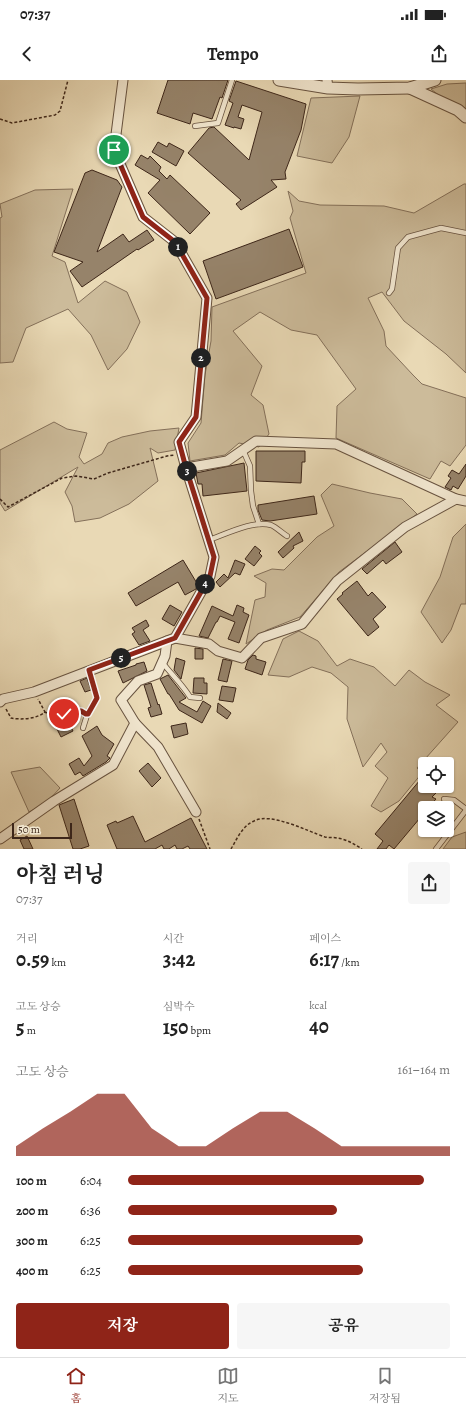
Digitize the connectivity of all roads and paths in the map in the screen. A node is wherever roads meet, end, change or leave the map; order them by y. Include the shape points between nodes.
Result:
1 (68, 80) edge
2 (123, 80) edge
3 (232, 80) edge
4 (279, 80) edge
5 (435, 80) edge
6 (328, 84) edge
7 (410, 88) junction
8 (466, 117) edge
9 (0, 119) edge
10 (195, 126) dead end
11 (466, 233) edge
12 (389, 293) dead end
13 (243, 450) junction
14 (182, 454) junction
15 (186, 468) junction
16 (0, 498) edge
17 (462, 499) edge
18 (259, 524) junction
19 (287, 536) dead end
20 (209, 540) junction
21 (171, 639) junction
22 (162, 662) junction
23 (89, 670) junction
24 (34, 692) junction
25 (200, 698) dead end
26 (1, 701) edge
27 (44, 712) junction
28 (88, 714) junction
29 (135, 722) junction
30 (83, 728) dead end
31 (444, 799) dead end
32 (466, 809) edge
33 (196, 812) joint
34 (0, 839) edge
35 (210, 849) edge
36 (231, 849) edge
37 (362, 849) edge
38 (436, 849) edge

1 - 9 path via 60,111 55,114 12,123
2 - 14 street via 114,150 143,217 175,242 207,298 196,417 179,442
3 - 10 lane via 218,123
4 - 6 street
5 - 7 street
6 - 7 street via 358,89
7 - 8 street via 458,110
11 - 12 lane via 441,228 408,237 398,248 392,289
13 - 15 street via 227,461
13 - 17 street via 256,441 336,444
13 - 18 lane via 250,466 253,506
14 - 15 street
14 - 16 path via 167,456 94,479 76,476 62,478 8,507
15 - 20 street
17 - 21 street via 405,527 337,581 302,624 261,638 242,658 218,651 209,644
18 - 19 lane via 272,525
18 - 20 lane
20 - 21 street via 214,557 210,576
21 - 22 street
21 - 23 street
22 - 25 lane via 183,685 190,697
22 - 29 street via 157,674 138,681 121,700
23 - 24 street
23 - 28 lane via 97,698
24 - 26 street
24 - 27 path
26 - 27 path via 6,705 5,708 11,718 38,716
27 - 28 path via 57,714 81,711
28 - 30 lane
29 - 33 street via 158,747
29 - 34 street via 113,765 54,801
31 - 32 lane via 454,800
32 - 38 lane
33 - 35 path
36 - 37 path via 244,827 262,818 351,842

